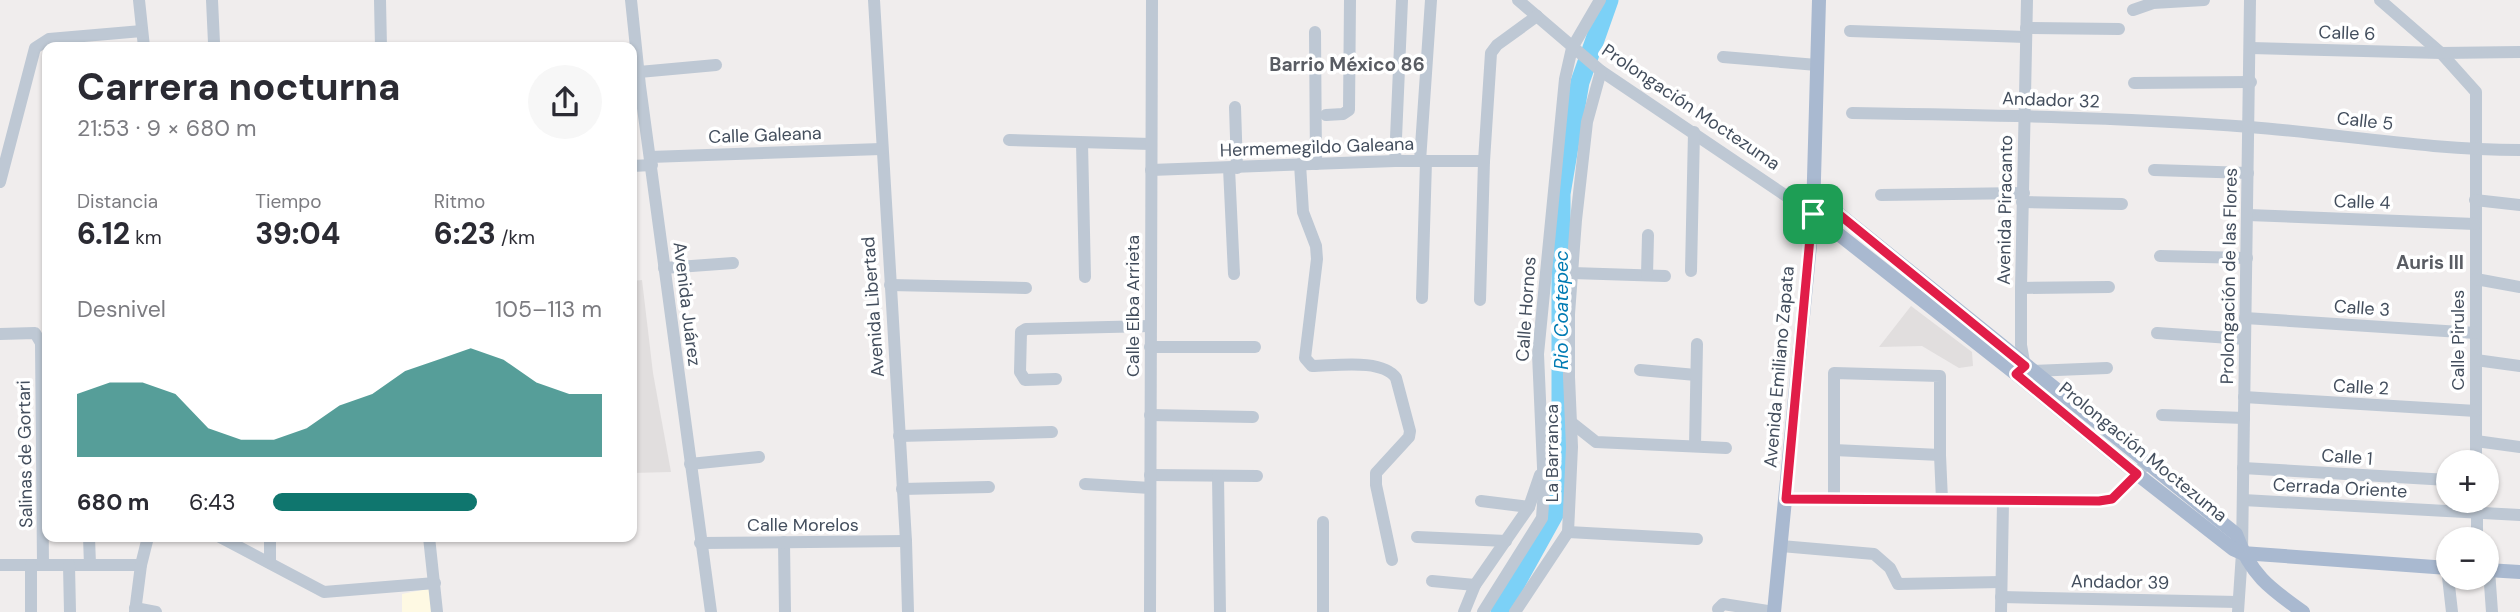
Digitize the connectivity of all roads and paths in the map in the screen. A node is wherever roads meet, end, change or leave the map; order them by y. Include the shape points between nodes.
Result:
1 (139, 0) edge
2 (212, 0) edge
3 (380, 0) edge
4 (631, 0) edge
5 (874, 0) edge
6 (1152, 0) edge
7 (1350, 0) edge
8 (1402, 0) edge
9 (1431, 0) edge
10 (1518, 0) edge
11 (1600, 0) edge
12 (1819, 0) edge
13 (2027, 0) edge
14 (2204, 0) edge
15 (2250, 0) edge
16 (2380, 0) edge
17 (2133, 10) dead end
18 (1536, 16) junction
19 (2119, 29) dead end
20 (1850, 30) dead end
21 (142, 31) junction
22 (1315, 32) dead end
23 (2026, 32) junction
24 (44, 42) edge
25 (143, 42) edge
26 (215, 42) edge
27 (381, 42) edge
28 (636, 42) edge
29 (42, 44) edge
30 (2251, 48) junction
31 (1575, 50) junction
32 (2520, 52) edge
33 (2441, 53) junction
34 (637, 54) edge
35 (1723, 57) dead end
36 (716, 65) dead end
37 (1817, 65) junction
38 (1599, 69) junction
39 (639, 72) junction
40 (637, 81) edge
41 (2250, 82) junction
42 (2134, 83) dead end
43 (637, 91) edge
44 (1235, 107) dead end
45 (1852, 113) dead end
46 (1326, 115) dead end
47 (2024, 116) junction
48 (2249, 127) junction
49 (1694, 132) junction
50 (1009, 140) dead end
51 (1082, 143) junction
52 (1151, 144) junction
53 (881, 149) junction
54 (2477, 150) junction
55 (2520, 150) edge
56 (651, 161) junction
57 (1395, 161) junction
58 (1423, 161) junction
59 (1484, 161) junction
60 (1300, 164) junction
61 (1316, 164) junction
62 (637, 165) edge
63 (1233, 168) junction
64 (1151, 170) junction
65 (2154, 170) dead end
66 (2248, 173) junction
67 (0, 182) edge
68 (1814, 194) junction
69 (1881, 195) dead end
70 (2023, 198) junction
71 (2475, 200) junction
72 (2122, 204) dead end
73 (2520, 205) edge
74 (1813, 214) junction
75 (2248, 215) junction
76 (2475, 224) junction
77 (1648, 235) dead end
78 (2160, 256) dead end
79 (2247, 258) junction
80 (733, 263) dead end
81 (664, 268) junction
82 (1691, 271) dead end
83 (1572, 273) junction
84 (1234, 274) dead end
85 (1647, 275) junction
86 (1665, 276) dead end
87 (1085, 277) dead end
88 (2476, 279) junction
89 (890, 285) junction
90 (2109, 287) dead end
91 (2520, 287) edge
92 (1026, 288) dead end
93 (2021, 288) junction
94 (1422, 298) dead end
95 (1480, 300) dead end
96 (2245, 317) junction
97 (1150, 326) junction
98 (2157, 333) dead end
99 (2476, 333) junction
100 (0, 334) edge
101 (2245, 340) junction
102 (1697, 344) dead end
103 (1150, 347) junction
104 (1255, 347) dead end
105 (2476, 359) junction
106 (2520, 366) edge
107 (2107, 368) dead end
108 (1640, 370) dead end
109 (2024, 370) junction
110 (1696, 375) junction
111 (1056, 379) dead end
112 (2244, 397) junction
113 (2476, 411) junction
114 (1150, 415) junction
115 (2162, 415) dead end
116 (1253, 417) dead end
117 (2244, 418) junction
118 (1572, 423) junction
119 (1052, 432) dead end
120 (899, 436) junction
121 (2476, 440) junction
122 (1695, 446) junction
123 (2520, 447) edge
124 (1726, 448) dead end
125 (1834, 450) junction
126 (2476, 450) edge
127 (1940, 455) junction
128 (759, 457) dead end
129 (691, 464) junction
130 (2243, 468) junction
131 (1542, 469) junction
132 (2142, 469) junction
133 (1218, 476) junction
134 (1257, 476) dead end
135 (2436, 479) edge
136 (1150, 481) junction
137 (1086, 484) dead end
138 (989, 488) dead end
139 (902, 489) junction
140 (1786, 499) junction
141 (1834, 499) junction
142 (1942, 500) junction
143 (2243, 500) junction
144 (1480, 501) dead end
145 (2003, 502) junction
146 (1529, 507) junction
147 (2477, 514) junction
148 (2520, 515) edge
149 (1323, 522) dead end
150 (2477, 527) edge
151 (1568, 532) junction
152 (1417, 537) dead end
153 (1697, 539) dead end
154 (906, 541) junction
155 (1506, 541) junction
156 (89, 542) edge
157 (147, 542) edge
158 (229, 542) edge
159 (270, 542) edge
160 (430, 542) edge
161 (784, 542) junction
162 (700, 543) junction
163 (1781, 546) junction
164 (2242, 553) junction
165 (1392, 559) dead end
166 (270, 563) junction
167 (0, 565) edge
168 (37, 565) junction
169 (69, 565) junction
170 (90, 565) junction
171 (141, 565) junction
172 (2436, 567) edge
173 (2499, 571) edge
174 (2520, 572) edge
175 (1432, 582) dead end
176 (2001, 582) junction
177 (435, 583) junction
178 (1475, 585) junction
179 (2450, 590) edge
180 (2490, 590) edge
181 (2001, 597) junction
182 (2238, 607) edge
183 (1718, 609) dead end
184 (135, 610) edge
185 (31, 612) edge
186 (70, 612) edge
187 (156, 612) edge
188 (437, 612) edge
189 (710, 612) edge
190 (785, 612) edge
191 (908, 612) edge
192 (1150, 612) edge
193 (1220, 612) edge
194 (1324, 612) edge
195 (1464, 612) edge
196 (1483, 612) edge
197 (1514, 612) edge
198 (1774, 612) edge
199 (2001, 612) edge
200 (2303, 612) edge
201 (2452, 612) edge
202 (2492, 612) edge

1 - 21 street
2 - 26 street
3 - 27 street
4 - 28 street, Avenida Juárez
5 - 53 street, Avenida Libertad
6 - 52 street, Calle Elba Arrieta
7 - 46 street via 1349,110
8 - 57 street
9 - 58 street
10 - 18 street, Prolongación Moctezuma
11 - 31 street, Calle Hornos
12 - 37 main road, Avenida Emiliano Zapata
13 - 23 street, Avenida Piracanto
14 - 17 street via 2153,3
15 - 30 street, Prolongación de las Flores
16 - 33 street
18 - 31 street, Prolongación Moctezuma
18 - 59 street via 1492,52
19 - 23 street
20 - 23 street
21 - 24 street
21 - 25 street
22 - 61 street
23 - 47 street, Avenida Piracanto
29 - 67 street via 35,48
30 - 33 street, Calle 6
30 - 41 street, Prolongación de las Flores
31 - 38 street, Prolongación Moctezuma
31 - 131 street, Calle Hornos via 1565,79 1538,354
32 - 33 street, Calle 6
33 - 54 street, Calle Pirules via 2476,92
34 - 39 street, Avenida Juárez
35 - 37 street
36 - 39 street
37 - 68 main road, Avenida Emiliano Zapata
38 - 49 street, Prolongación Moctezuma
38 - 83 street, La Barranca via 1587,122
39 - 40 street, Avenida Juárez
41 - 42 street
41 - 48 street, Prolongación de las Flores
43 - 56 street, Avenida Juárez
44 - 63 street
45 - 47 street, Andador 32
47 - 48 street, Andador 32
47 - 70 street, Avenida Piracanto
48 - 54 street, Calle 5
48 - 66 street, Prolongación de las Flores
49 - 74 street, Prolongación Moctezuma
49 - 82 street
50 - 51 street
51 - 52 street
51 - 87 street
52 - 64 street, Calle Elba Arrieta
53 - 56 street, Calle Galeana
53 - 89 street, Avenida Libertad
54 - 55 street, Calle 5
54 - 71 street, Calle Pirules
56 - 62 street, Calle Galeana
56 - 81 street, Avenida Juárez
57 - 58 street, Hermemegildo Galeana
57 - 61 street, Hermemegildo Galeana
58 - 59 street, Hermemegildo Galeana
58 - 94 street
59 - 95 street
60 - 61 street, Hermemegildo Galeana
60 - 63 street, Hermemegildo Galeana
60 - 165 street via 1303,212 1317,259 1305,358 1312,366 1376,365 1392,373 1410,430 1409,437 1376,473
63 - 64 street, Hermemegildo Galeana
63 - 84 street
64 - 97 street, Calle Elba Arrieta
65 - 66 street
66 - 75 street, Prolongación de las Flores
68 - 74 main road, Avenida Emiliano Zapata
68 - 109 main road, Prolongación Moctezuma
69 - 70 street
70 - 72 street
70 - 93 street, Avenida Piracanto
71 - 73 street
71 - 76 street, Calle Pirules
74 - 109 main road, Prolongación Moctezuma
74 - 140 main road, Avenida Emiliano Zapata
75 - 76 street, Calle 4
75 - 79 street, Prolongación de las Flores
76 - 88 street, Calle Pirules
77 - 85 street
78 - 79 street
79 - 96 street, Prolongación de las Flores
80 - 81 street
81 - 129 street, Avenida Juárez
83 - 85 street
83 - 118 street, La Barranca
85 - 86 street
88 - 91 street
88 - 99 street, Calle Pirules
89 - 92 street
89 - 120 street, Avenida Libertad
90 - 93 street
93 - 109 street, Avenida Piracanto
96 - 99 street, Calle 3
96 - 101 street, Prolongación de las Flores
97 - 103 street, Calle Elba Arrieta
97 - 111 street via 1021,332 1022,377
98 - 101 street
99 - 105 street, Calle Pirules
100 - 168 street, Salinas de Gortari via 35,333 41,343
101 - 112 street, Prolongación de las Flores
102 - 110 street
103 - 104 street
103 - 114 street, Calle Elba Arrieta
105 - 106 street
105 - 113 street, Calle Pirules
107 - 109 street
108 - 110 street
109 - 132 main road, Prolongación Moctezuma
110 - 122 street
112 - 113 street, Calle 2
112 - 117 street, Prolongación de las Flores
113 - 121 street, Calle Pirules
114 - 116 street
114 - 136 street, Calle Elba Arrieta
115 - 117 street
117 - 130 street, Prolongación de las Flores
118 - 122 street via 1596,442
118 - 151 street, La Barranca
119 - 120 street
120 - 139 street, Avenida Libertad
121 - 123 street
121 - 126 street, Calle Pirules
122 - 124 street
125 - 127 street
125 - 127 street via 1834,373 1940,376
125 - 141 street
127 - 142 street
128 - 129 street
129 - 162 street, Avenida Juárez
130 - 135 street, Calle 1
130 - 143 street, Prolongación de las Flores
131 - 146 street
131 - 196 street, Calle Hornos via 1542,518
132 - 145 street via 2112,499
132 - 164 main road, Prolongación Moctezuma
133 - 134 street
133 - 136 street
133 - 193 street
136 - 137 street
136 - 192 street, Calle Elba Arrieta
138 - 139 street
139 - 154 street, Avenida Libertad
140 - 141 street
140 - 163 main road, Avenida Emiliano Zapata
141 - 142 street
142 - 145 street
143 - 147 street, Cerrada Oriente
143 - 164 street, Prolongación de las Flores
144 - 146 street
145 - 176 street
146 - 155 street
147 - 148 street, Cerrada Oriente
147 - 150 street
149 - 194 street
151 - 153 street
151 - 197 street
152 - 155 street
154 - 161 street, Calle Morelos
154 - 191 street, Avenida Libertad
155 - 178 street
156 - 170 street
157 - 171 street
158 - 166 street
159 - 166 street
160 - 177 street
161 - 162 street, Calle Morelos
161 - 190 street
162 - 189 street, Avenida Juárez
163 - 176 street via 1874,554 1890,568 1898,584
163 - 198 main road, Avenida Emiliano Zapata
164 - 172 main road, Prolongación Moctezuma
164 - 182 street, Prolongación de las Flores
164 - 200 main road via 2268,587
166 - 177 street via 324,592
167 - 168 street
168 - 169 street
168 - 185 street, Salinas de Gortari
169 - 170 street
169 - 186 street
170 - 171 street
171 - 184 street
173 - 174 main road
175 - 178 street
176 - 181 street
177 - 188 street
178 - 195 street
179 - 201 street
180 - 202 street
181 - 182 street, Andador 39
181 - 199 street
183 - 198 street via 1723,604
184 - 187 street

